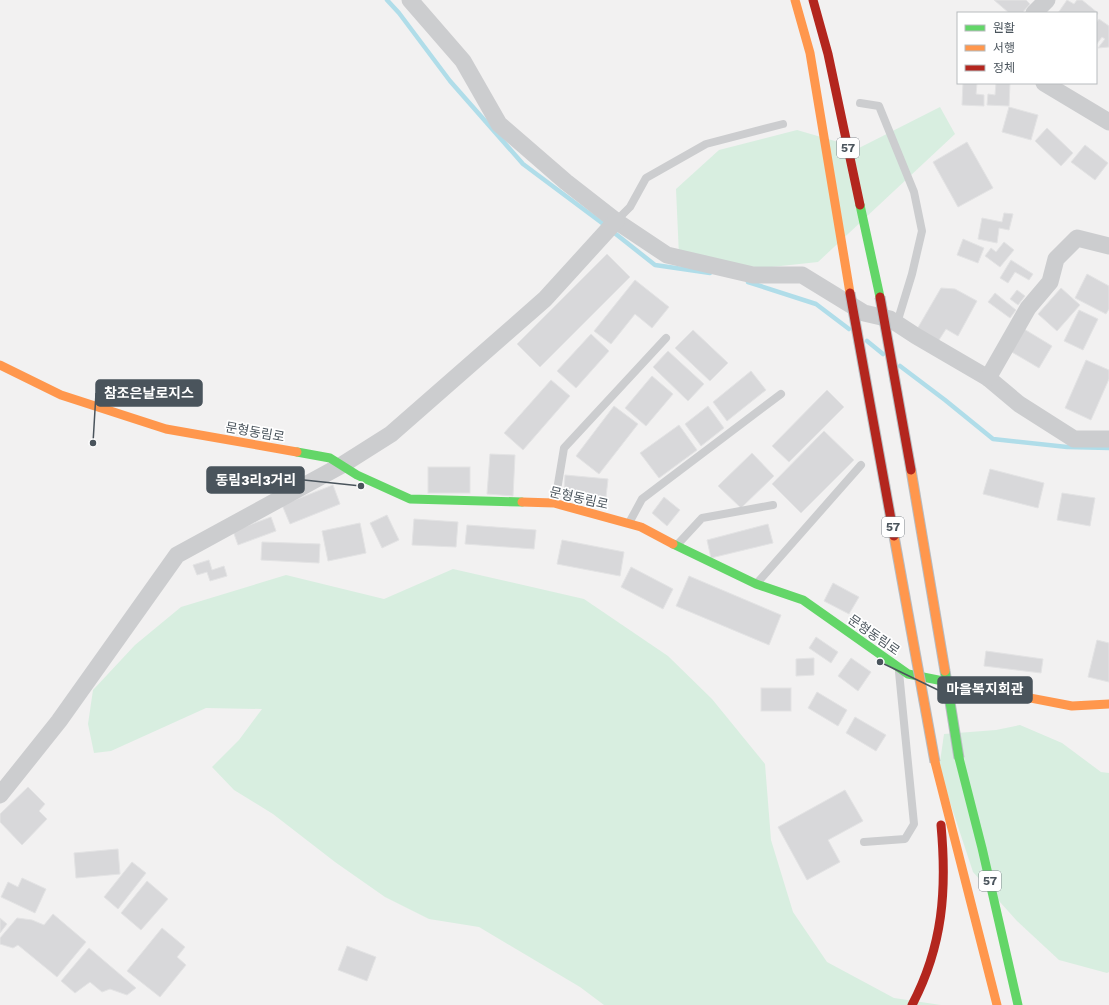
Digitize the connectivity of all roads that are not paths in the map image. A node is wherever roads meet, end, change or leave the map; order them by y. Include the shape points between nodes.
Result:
1 (410, 0) edge
2 (795, 0) edge
3 (814, 0) edge
4 (1047, 0) edge
5 (1035, 12) edge
6 (1046, 84) edge
7 (860, 103) dead end
8 (1109, 122) edge
9 (783, 124) dead end
10 (616, 221) junction
11 (1109, 246) edge
12 (897, 323) junction
13 (666, 338) dead end
14 (0, 365) edge
15 (988, 378) junction
16 (781, 394) dead end
17 (1109, 439) edge
18 (342, 465) junction
19 (861, 465) dead end
20 (554, 502) junction
21 (772, 505) dead end
22 (629, 523) junction
23 (677, 546) junction
24 (756, 584) junction
25 (899, 668) junction
26 (1109, 704) edge
27 (935, 762) junction
28 (0, 795) edge
29 (864, 842) dead end
30 (982, 848) junction
31 (1014, 945) dead end
32 (912, 1005) edge
33 (997, 1005) edge
34 (1018, 1005) edge

1 - 10 street via 463,61 500,124 566,182
2 - 27 main road, 57, bridge via 810,53 850,293
3 - 30 main road, 57, bridge via 880,297 929,570 959,758
4 - 5 street
6 - 8 street
7 - 12 lane via 879,106 914,192 922,231
9 - 10 lane via 706,144 646,178 630,206
10 - 12 street via 667,255 753,275 802,275 864,313
10 - 18 street via 539,304 391,434
11 - 15 street via 1077,238 1056,259 1050,282 1028,308
12 - 15 street
13 - 20 lane via 564,448
14 - 18 main road, 문형동림로 via 61,395 166,429 330,458
15 - 17 street via 1019,404 1074,439
16 - 22 lane via 642,498
18 - 20 main road, 문형동림로 via 357,475 410,500
18 - 28 street via 177,555 59,721
19 - 24 lane
20 - 22 main road, 문형동림로
21 - 23 lane via 702,518
22 - 23 main road, 문형동림로
23 - 24 main road, 문형동림로
24 - 25 main road, 문형동림로 via 803,600
25 - 26 main road, 문형동림로 via 908,674 1072,706
25 - 29 lane via 914,824 905,839
27 - 32 main road via 942,833 943,892 933,957
27 - 33 main road, 57
30 - 31 main road
30 - 34 main road, 57

